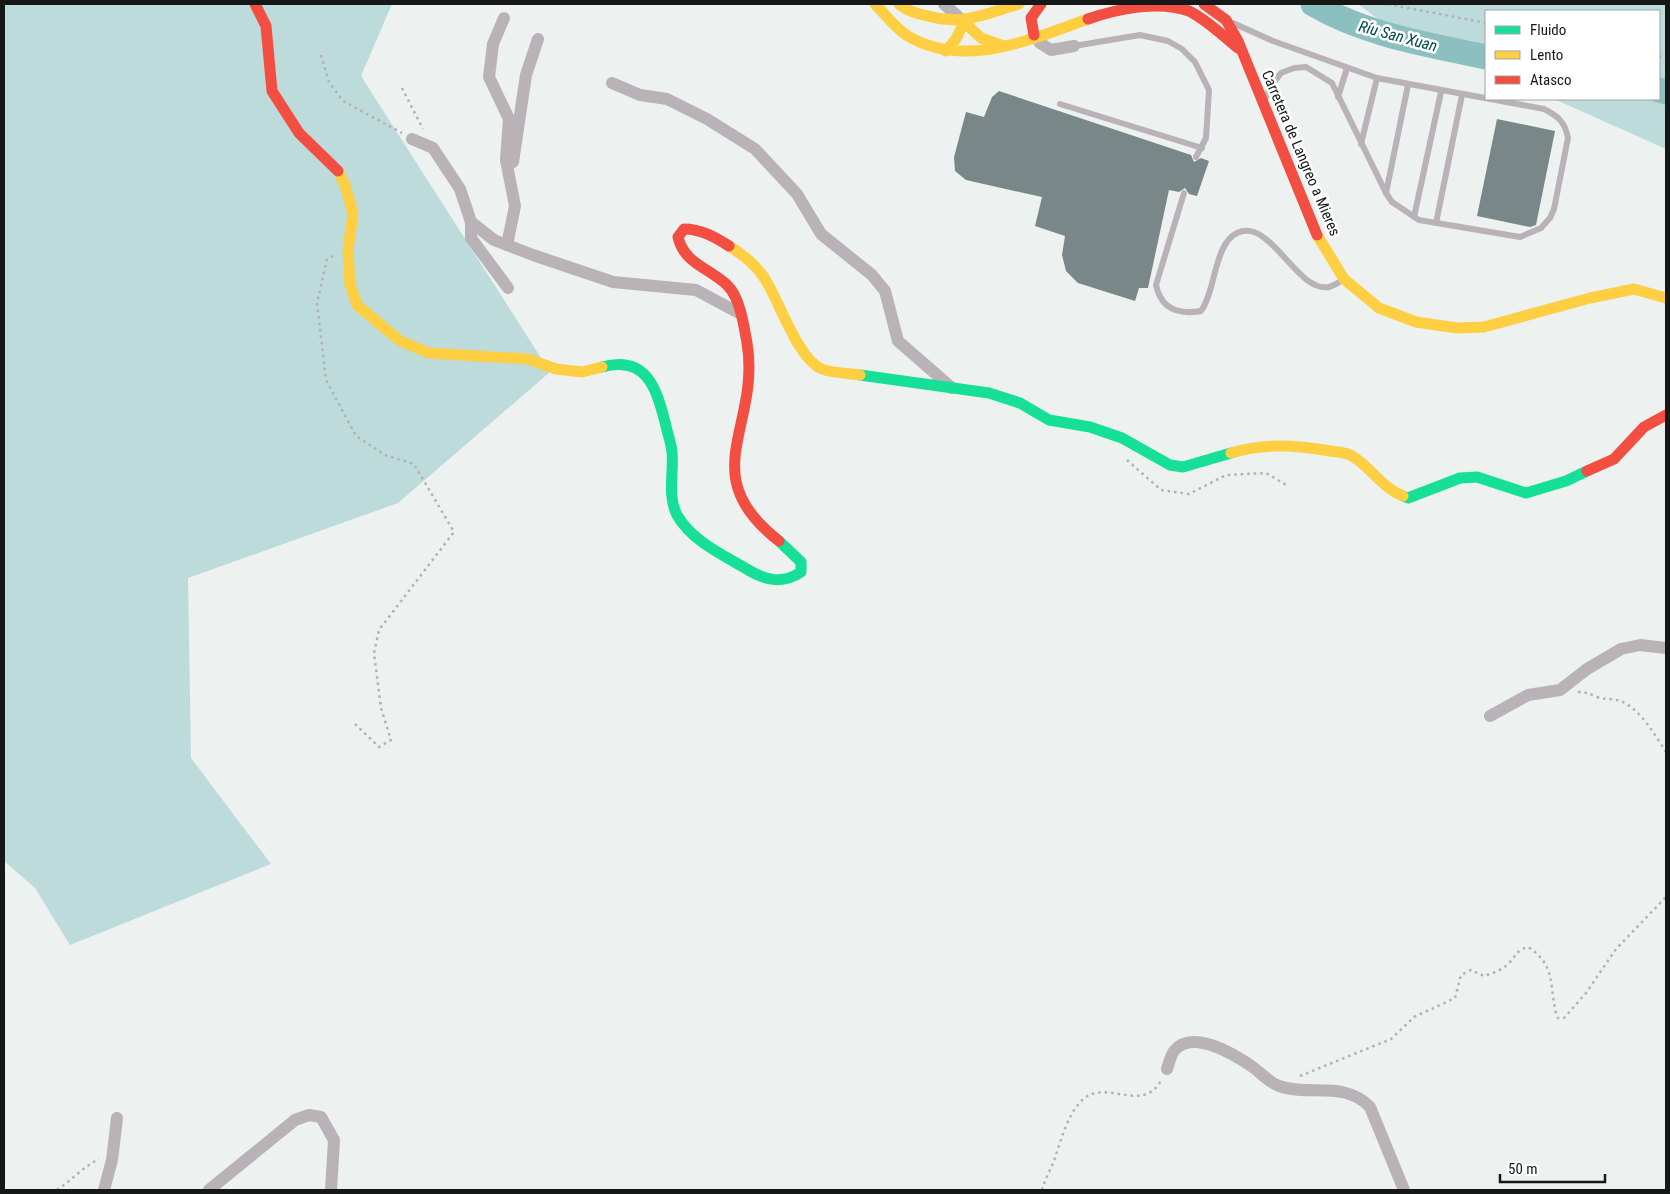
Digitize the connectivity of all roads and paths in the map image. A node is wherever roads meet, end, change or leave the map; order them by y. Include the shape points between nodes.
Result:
1 (255, 4) edge
2 (875, 4) edge
3 (899, 4) edge
4 (944, 4) edge
5 (1019, 4) edge
6 (1041, 4) edge
7 (1204, 4) edge
8 (1388, 4) edge
9 (504, 18) dead end
10 (1226, 20) junction
11 (964, 22) junction
12 (1485, 23) edge
13 (1034, 35) junction
14 (538, 39) dead end
15 (1004, 46) junction
16 (1074, 46) joint
17 (946, 51) junction
18 (1242, 52) junction
19 (321, 55) dead end
20 (1347, 68) junction
21 (1377, 78) junction
22 (612, 83) dead end
23 (1408, 85) junction
24 (402, 88) dead end
25 (1441, 92) junction
26 (1462, 95) junction
27 (1338, 97) junction
28 (1485, 99) edge
29 (1491, 100) edge
30 (1060, 104) dead end
31 (1264, 104) junction
32 (412, 139) joint
33 (1361, 144) junction
34 (433, 148) junction
35 (1202, 148) junction
36 (1196, 157) dead end
37 (510, 180) junction
38 (1386, 192) junction
39 (1184, 194) dead end
40 (1414, 217) junction
41 (470, 222) junction
42 (1436, 222) junction
43 (507, 245) junction
44 (348, 250) junction
45 (1344, 279) junction
46 (508, 288) dead end
47 (1666, 298) edge
48 (739, 314) junction
49 (952, 388) junction
50 (1666, 415) edge
51 (1666, 648) edge
52 (1566, 691) junction
53 (1490, 716) dead end
54 (355, 724) dead end
55 (1666, 752) edge
56 (1666, 897) edge
57 (1167, 1068) joint
58 (1278, 1086) junction
59 (117, 1118) dead end
60 (113, 1151) junction
61 (57, 1190) edge
62 (104, 1190) edge
63 (209, 1190) edge
64 (331, 1190) edge
65 (1042, 1190) edge
66 (1404, 1190) edge

1 - 44 street via 266,26 272,91 299,133 335,166 345,185 354,214
2 - 17 street, Carretera de Langreo a Mieres via 888,22 913,39
3 - 11 street via 905,10 938,20
4 - 11 street
5 - 11 street
6 - 13 street via 1031,14
7 - 10 street, Carretera de Langreo a Mieres
8 - 12 path
9 - 37 street via 493,44 489,77 509,119 506,160
10 - 18 street, Carretera de Langreo a Mieres
10 - 20 lane
11 - 15 street via 981,38
11 - 17 street
13 - 15 street, Carretera de Langreo a Mieres
13 - 16 street via 1051,50
13 - 18 street, Carretera de Langreo a Mieres via 1103,10 1168,4 1194,13
14 - 37 street via 526,75
15 - 17 street, Carretera de Langreo a Mieres
16 - 35 lane via 1140,36 1168,41 1182,49 1195,62 1209,90 1206,138
18 - 31 street, Carretera de Langreo a Mieres
19 - 32 path via 329,82 343,101
20 - 21 lane
20 - 27 lane
21 - 23 lane
21 - 33 lane
22 - 49 street via 640,95 667,99 755,149 797,194 821,234 872,275 885,291 898,341
23 - 25 lane
23 - 38 lane
24 - 34 path
25 - 26 lane
25 - 40 lane
26 - 28 lane
26 - 42 lane
27 - 31 lane via 1332,83 1306,67 1294,68 1281,74 1274,82
27 - 33 lane
29 - 42 lane via 1544,109 1558,116 1566,126 1568,138 1554,209 1541,228 1520,237
30 - 35 lane
31 - 45 street, Carretera de Langreo a Mieres via 1313,228
32 - 34 street
33 - 38 lane
34 - 41 street via 460,189
35 - 36 lane
37 - 43 street via 515,206
38 - 40 lane via 1392,202
39 - 45 lane via 1156,285 1163,304 1191,313 1201,311 1207,304 1221,250 1238,232 1258,233 1312,284 1328,287
40 - 42 lane
41 - 43 street via 494,240
41 - 46 street via 471,238
43 - 48 street via 613,282 696,290
44 - 48 street via 350,284 357,305 400,341 429,353 528,359 582,372 616,363 634,366 648,376 665,423 672,452 671,493 676,513 685,528 707,546 753,573 777,581 801,572 801,562 788,547 754,521 732,474 732,459 744,414 749,358
44 - 54 path via 327,259 317,303 326,380 356,436 385,455 414,464 454,532 379,630 374,653 381,708 391,740 379,747
45 - 47 street, Carretera de Langreo a Mieres via 1379,308 1416,322 1457,328 1512,321 1634,289
48 - 49 street via 730,287 686,257 681,250 678,238 684,229 696,228 749,260 764,277 795,342 808,360 821,369
49 - 50 street via 989,392 1020,403 1049,420 1114,435 1170,465 1183,467 1253,446 1296,445 1350,454 1370,469 1390,491 1408,498 1460,478 1477,477 1526,493 1566,481 1614,458 1644,427
51 - 52 street via 1640,645 1621,649 1587,668
52 - 53 street via 1528,695
52 - 55 path via 1588,692 1625,703 1648,724
56 - 58 path via 1616,949 1586,993 1564,1018 1558,1018 1556,1014 1547,968 1541,955 1528,947 1518,950 1510,963 1501,969 1484,976 1471,970 1461,975 1455,998 1414,1017 1391,1039
57 - 58 street via 1174,1051 1182,1044 1205,1042 1253,1067
57 - 65 path via 1158,1086 1143,1095 1092,1094 1076,1106 1057,1146
58 - 66 street via 1336,1089 1362,1098 1370,1106
59 - 60 street
60 - 61 path via 80,1170
60 - 62 street
63 - 64 street via 294,1120 309,1115 321,1117 334,1140

